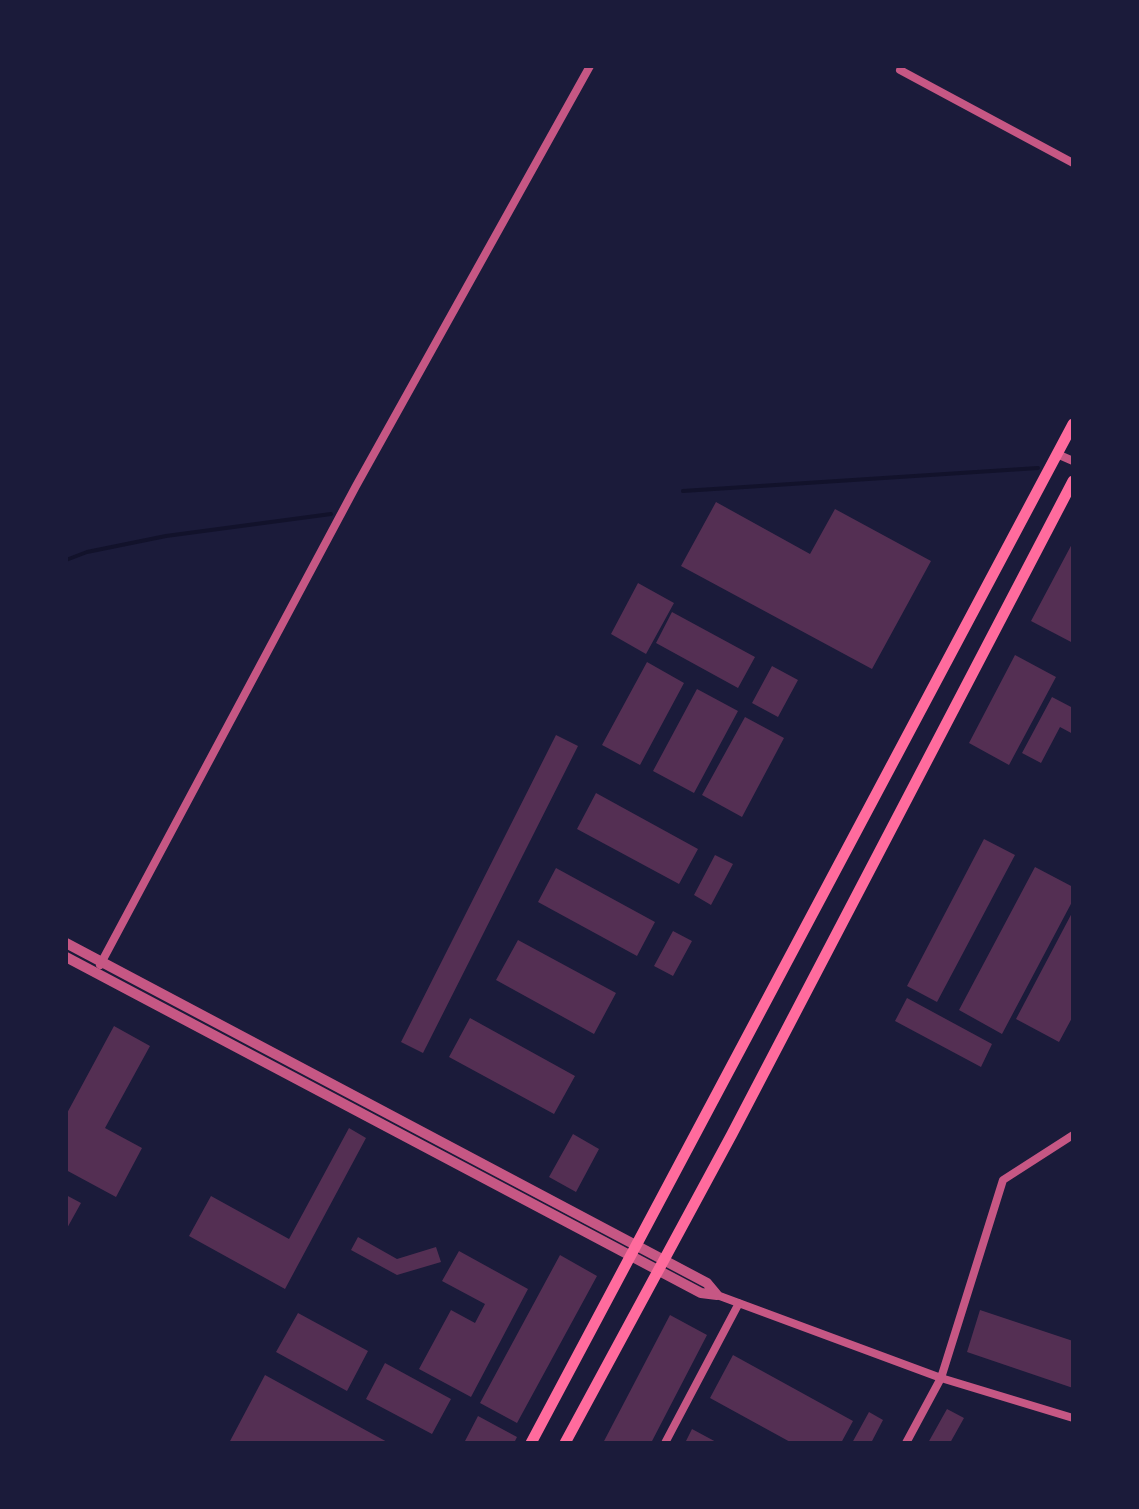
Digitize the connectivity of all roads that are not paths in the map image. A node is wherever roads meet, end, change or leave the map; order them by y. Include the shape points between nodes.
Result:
1 (590, 66) edge
2 (902, 66) edge
3 (1073, 163) edge
4 (1071, 429) edge
5 (1057, 454) junction
6 (1073, 461) edge
7 (1073, 481) edge
8 (66, 943) edge
9 (66, 957) edge
10 (102, 962) junction
11 (96, 973) junction
12 (1073, 1135) edge
13 (633, 1250) junction
14 (660, 1265) junction
15 (717, 1295) joint
16 (739, 1303) junction
17 (941, 1378) junction
18 (1073, 1418) edge
19 (531, 1443) edge
20 (565, 1443) edge
21 (665, 1443) edge
22 (906, 1443) edge

1 - 10 street via 356,486
2 - 3 street via 900,70
4 - 5 main road
5 - 6 street
5 - 13 main road
7 - 14 main road
8 - 10 street
9 - 11 street
10 - 11 street
10 - 13 street
11 - 13 street
12 - 17 street via 1003,1180
13 - 14 street
13 - 19 main road
14 - 15 street via 701,1293
14 - 20 main road
15 - 16 street
16 - 17 street
16 - 21 street
17 - 18 street
17 - 22 street

